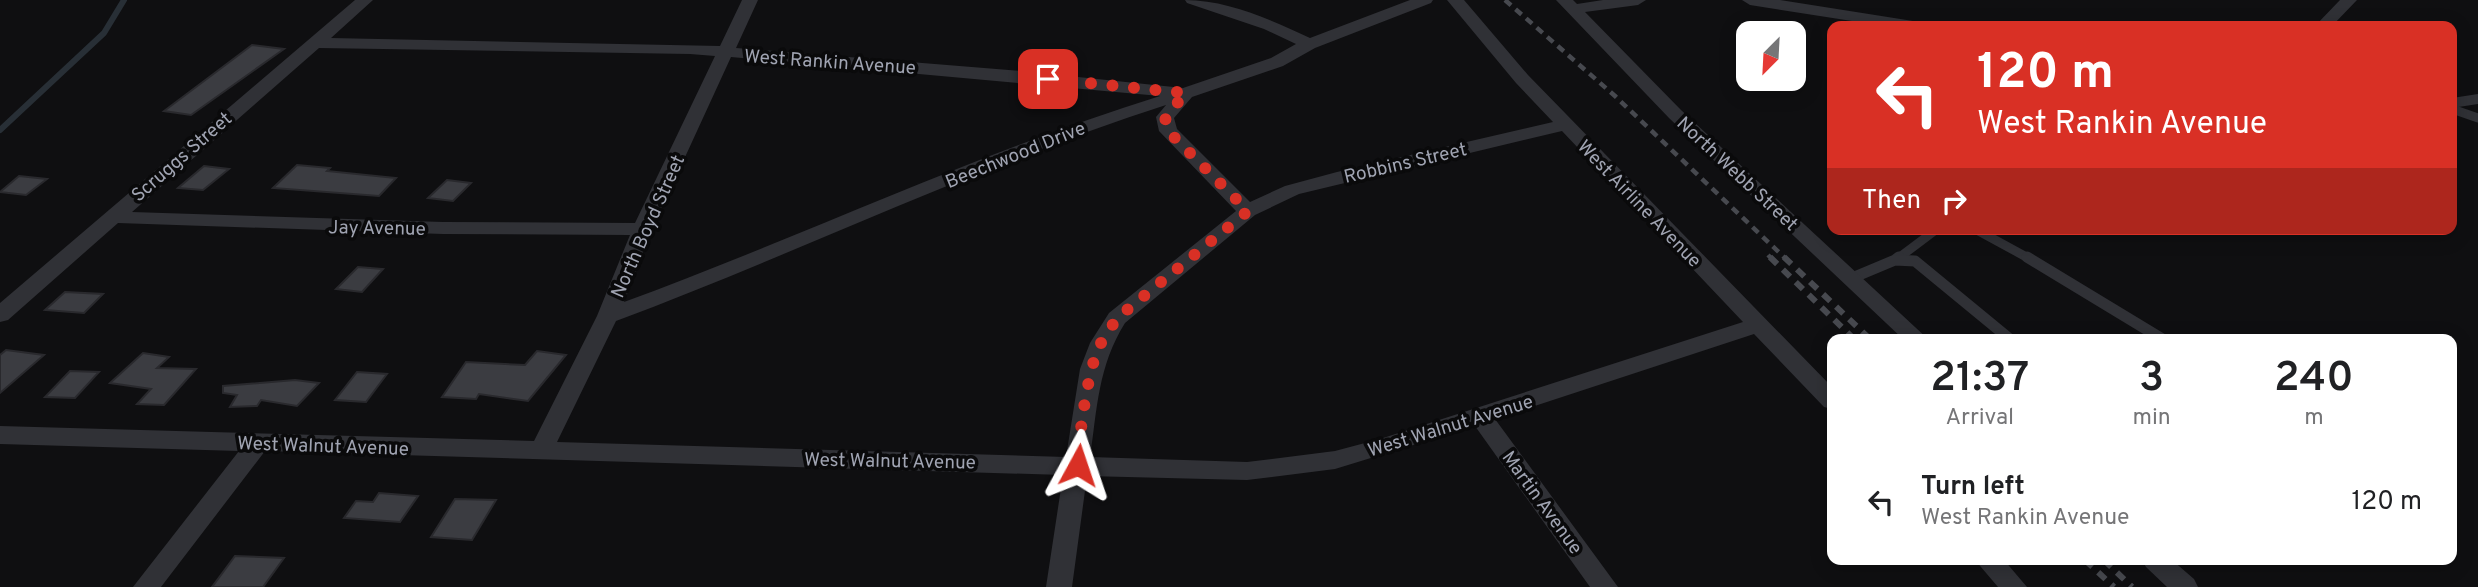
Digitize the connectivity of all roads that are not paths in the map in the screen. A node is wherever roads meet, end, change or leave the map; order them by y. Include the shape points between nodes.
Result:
1 (365, 0) edge
2 (750, 0) edge
3 (1193, 0) edge
4 (1425, 0) edge
5 (1455, 0) edge
6 (1638, 0) edge
7 (1750, 0) edge
8 (2349, 0) edge
9 (1569, 4) edge
10 (1848, 8) edge
11 (1895, 21) edge
12 (2328, 21) edge
13 (313, 43) junction
14 (1309, 44) junction
15 (727, 53) junction
16 (1186, 93) junction
17 (2478, 99) edge
18 (2457, 102) edge
19 (2457, 111) edge
20 (2478, 118) edge
21 (1565, 125) junction
22 (1248, 211) junction
23 (111, 217) junction
24 (642, 229) junction
25 (1929, 235) edge
26 (1988, 235) edge
27 (1895, 260) junction
28 (1852, 278) junction
29 (0, 316) edge
30 (608, 316) junction
31 (1757, 325) junction
32 (1912, 334) edge
33 (2004, 334) edge
34 (2154, 334) edge
35 (1827, 396) edge
36 (1481, 416) junction
37 (0, 435) edge
38 (258, 444) junction
39 (541, 451) junction
40 (1078, 465) junction
41 (1993, 565) edge
42 (2161, 565) edge
43 (146, 587) edge
44 (1059, 587) edge
45 (1605, 587) edge
46 (2014, 587) edge
47 (2185, 587) edge

1 - 13 street, Scruggs Street
2 - 15 street, North Boyd Street
3 - 14 street
4 - 14 street, Beechwood Drive
5 - 21 street, West Airline Avenue
6 - 9 street
7 - 10 street
8 - 12 street
9 - 28 street, North Webb Street via 1675,114
10 - 11 street
13 - 15 street, West Rankin Avenue
13 - 23 street, Scruggs Street
14 - 16 street, Beechwood Drive via 1277,62
15 - 16 street, West Rankin Avenue
15 - 24 street, North Boyd Street
16 - 22 street via 1165,117 1168,131
16 - 30 street, Beechwood Drive via 1079,127
17 - 18 street
19 - 20 lane
21 - 22 street, Robbins Street via 1292,190
21 - 31 street, West Airline Avenue
22 - 40 street, Robbins Street via 1117,318 1091,369
23 - 24 street, Jay Avenue via 349,227
23 - 29 street, Scruggs Street
24 - 30 street, North Boyd Street
25 - 27 lane
26 - 34 lane
27 - 28 lane
27 - 33 lane via 1915,261
28 - 32 street, North Webb Street
30 - 39 street, North Boyd Street
31 - 35 street, West Airline Avenue
31 - 36 street, West Walnut Avenue
36 - 40 street, West Walnut Avenue via 1381,448 1291,467 1210,471
36 - 45 street, Martin Avenue
37 - 38 street, West Walnut Avenue
38 - 39 street, West Walnut Avenue
38 - 43 street
39 - 40 street, West Walnut Avenue
40 - 44 street, Robbins Street
41 - 46 street
42 - 47 street

